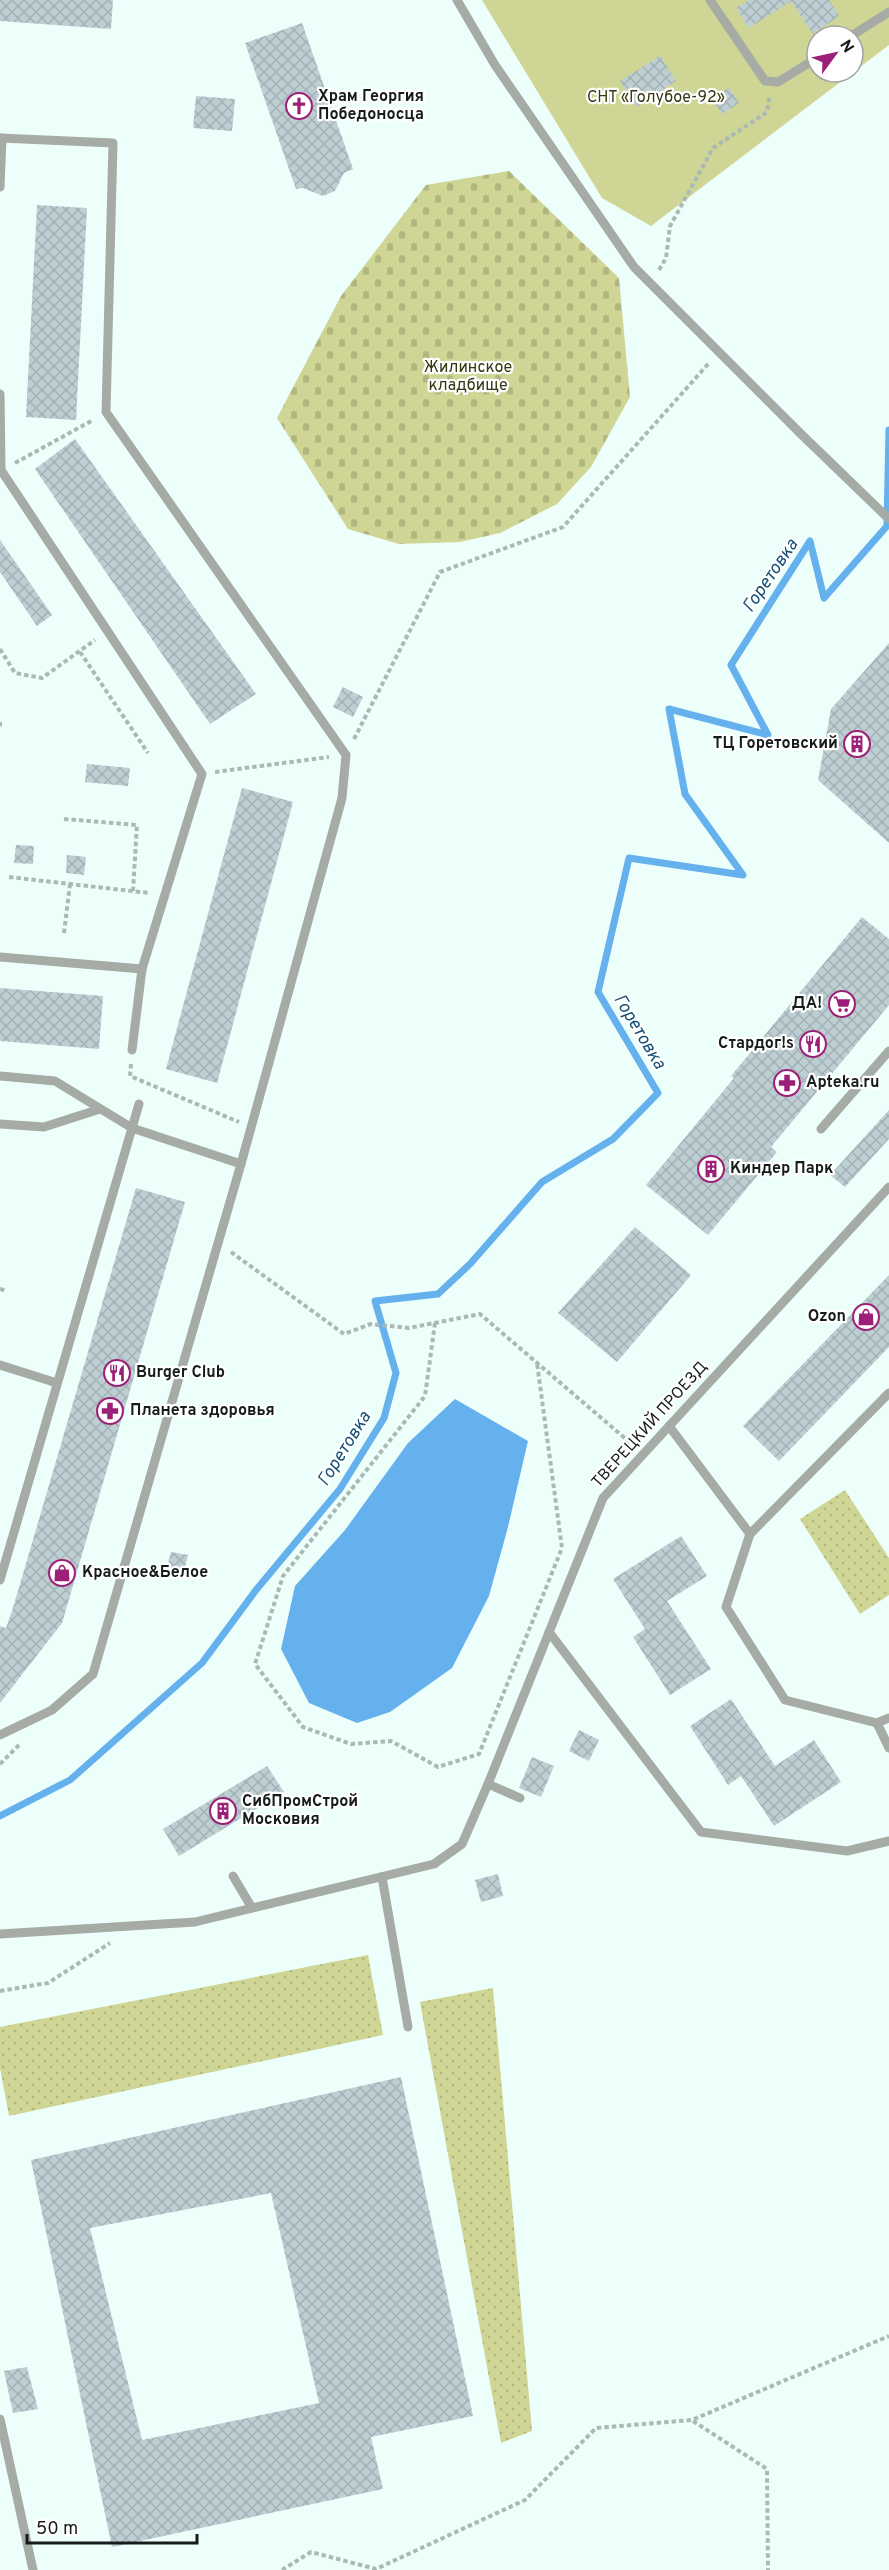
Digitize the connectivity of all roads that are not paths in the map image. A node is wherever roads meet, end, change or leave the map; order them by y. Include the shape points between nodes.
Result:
1 (457, 0) edge
2 (710, 0) edge
3 (889, 12) edge
4 (865, 27) edge
5 (805, 65) edge
6 (1, 138) edge
7 (0, 187) edge
8 (0, 394) edge
9 (1, 470) edge
10 (889, 519) edge
11 (0, 957) edge
12 (142, 969) junction
13 (132, 1050) road end
14 (889, 1052) edge
15 (0, 1076) edge
16 (139, 1104) dead end
17 (100, 1109) junction
18 (0, 1124) edge
19 (132, 1128) junction
20 (821, 1130) dead end
21 (241, 1164) junction
22 (889, 1187) edge
23 (0, 1365) edge
24 (57, 1383) junction
25 (889, 1393) edge
26 (669, 1426) junction
27 (750, 1534) junction
28 (0, 1580) edge
29 (549, 1632) junction
30 (889, 1718) edge
31 (877, 1723) junction
32 (0, 1735) edge
33 (889, 1748) edge
34 (489, 1784) junction
35 (520, 1798) dead end
36 (889, 1842) edge
37 (233, 1876) dead end
38 (382, 1876) junction
39 (252, 1908) junction
40 (0, 1934) edge
41 (408, 2027) dead end
42 (0, 2419) edge
43 (11, 2470) junction
44 (0, 2473) edge
45 (33, 2570) edge

1 - 10 lane via 495,65 634,267
2 - 5 lane via 760,76 778,82
3 - 4 lane
6 - 7 lane
6 - 21 lane via 112,143 106,412 346,755 342,798
8 - 9 lane
9 - 12 lane via 202,774
11 - 12 lane
12 - 13 lane
14 - 20 lane
15 - 17 lane via 56,1081
16 - 19 lane
17 - 18 lane via 44,1127
17 - 19 lane
19 - 21 lane
19 - 24 lane
21 - 32 lane via 93,1674 52,1710
22 - 26 lane, ТВЕРЕЦКИЙ ПРОЕЗД
23 - 24 lane
24 - 28 lane
25 - 27 lane
26 - 27 lane
26 - 29 lane, ТВЕРЕЦКИЙ ПРОЕЗД via 603,1498
27 - 31 lane via 726,1607 785,1700
29 - 34 lane, ТВЕРЕЦКИЙ ПРОЕЗД
29 - 36 lane via 701,1832 847,1851
30 - 31 lane
31 - 33 lane
34 - 35 lane
34 - 38 lane, ТВЕРЕЦКИЙ ПРОЕЗД via 462,1844 434,1864
37 - 39 lane
38 - 39 lane, ТВЕРЕЦКИЙ ПРОЕЗД
38 - 41 lane
39 - 40 lane, ТВЕРЕЦКИЙ ПРОЕЗД via 195,1922
42 - 43 lane
43 - 44 lane
43 - 45 lane

